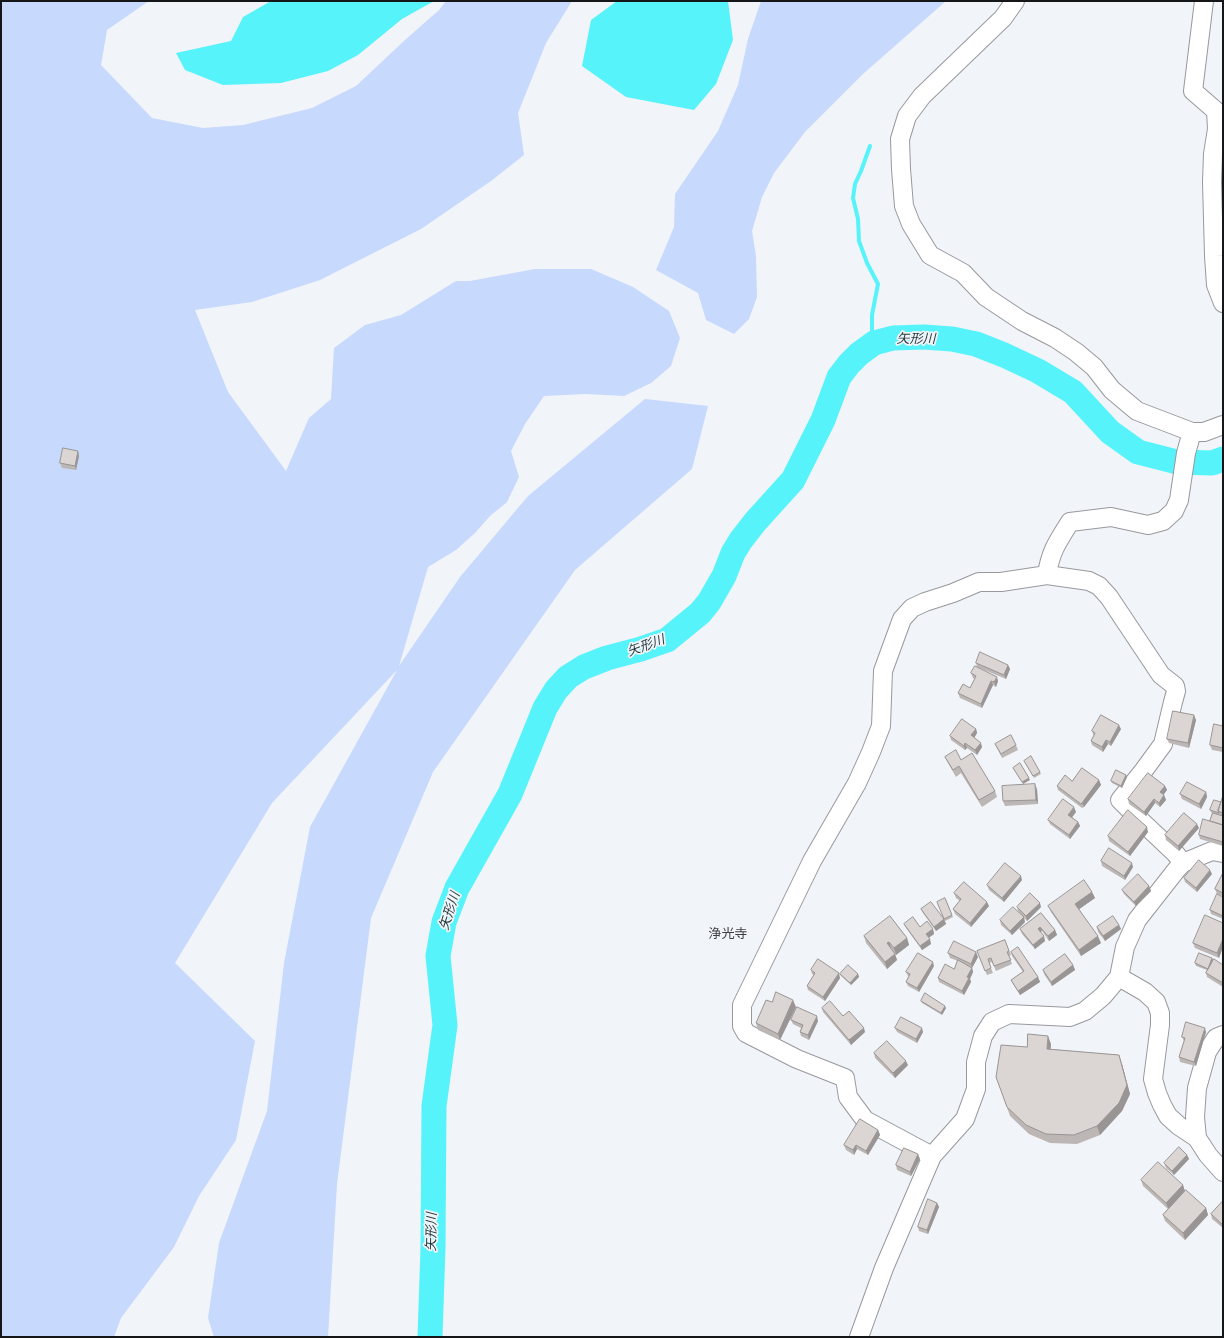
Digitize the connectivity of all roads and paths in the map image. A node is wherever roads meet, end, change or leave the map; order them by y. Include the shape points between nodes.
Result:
1 (1015, 1) edge
2 (1204, 1) edge
3 (1223, 304) edge
4 (1223, 425) edge
5 (1192, 432) junction
6 (1047, 575) junction
7 (1223, 853) edge
8 (1183, 863) junction
9 (1119, 977) junction
10 (1223, 1035) edge
11 (1197, 1138) junction
12 (932, 1156) junction
13 (1223, 1172) edge
14 (859, 1337) edge

1 - 5 street via 1003,18 922,96 907,116 900,139 901,169 904,206 911,224 930,255 963,273 986,297 1022,321 1076,352 1094,367 1112,390 1137,411
2 - 3 street via 1192,91 1216,111 1217,129 1212,182 1214,256 1216,285
4 - 5 street via 1204,432
5 - 6 street via 1179,500 1174,510 1163,521 1148,525 1111,517 1070,522 1055,546
6 - 8 street via 1089,581 1099,586 1161,675 1176,686 1163,744 1120,800
6 - 12 street via 1001,582 979,582 912,608 902,619 883,671 881,726 871,752 857,783 812,861 742,1005 742,1026 746,1033 797,1059 845,1078 848,1097 865,1120
7 - 8 street via 1212,851
8 - 9 street via 1137,920 1125,947
9 - 11 street via 1145,992 1156,1002 1160,1013 1153,1079 1157,1094 1168,1116
9 - 12 street via 1103,996 1085,1011 1070,1017 1008,1014 992,1022 982,1036 976,1062 976,1089 965,1119
10 - 11 street via 1216,1038 1207,1052 1197,1088
11 - 13 street
12 - 14 street via 884,1268

